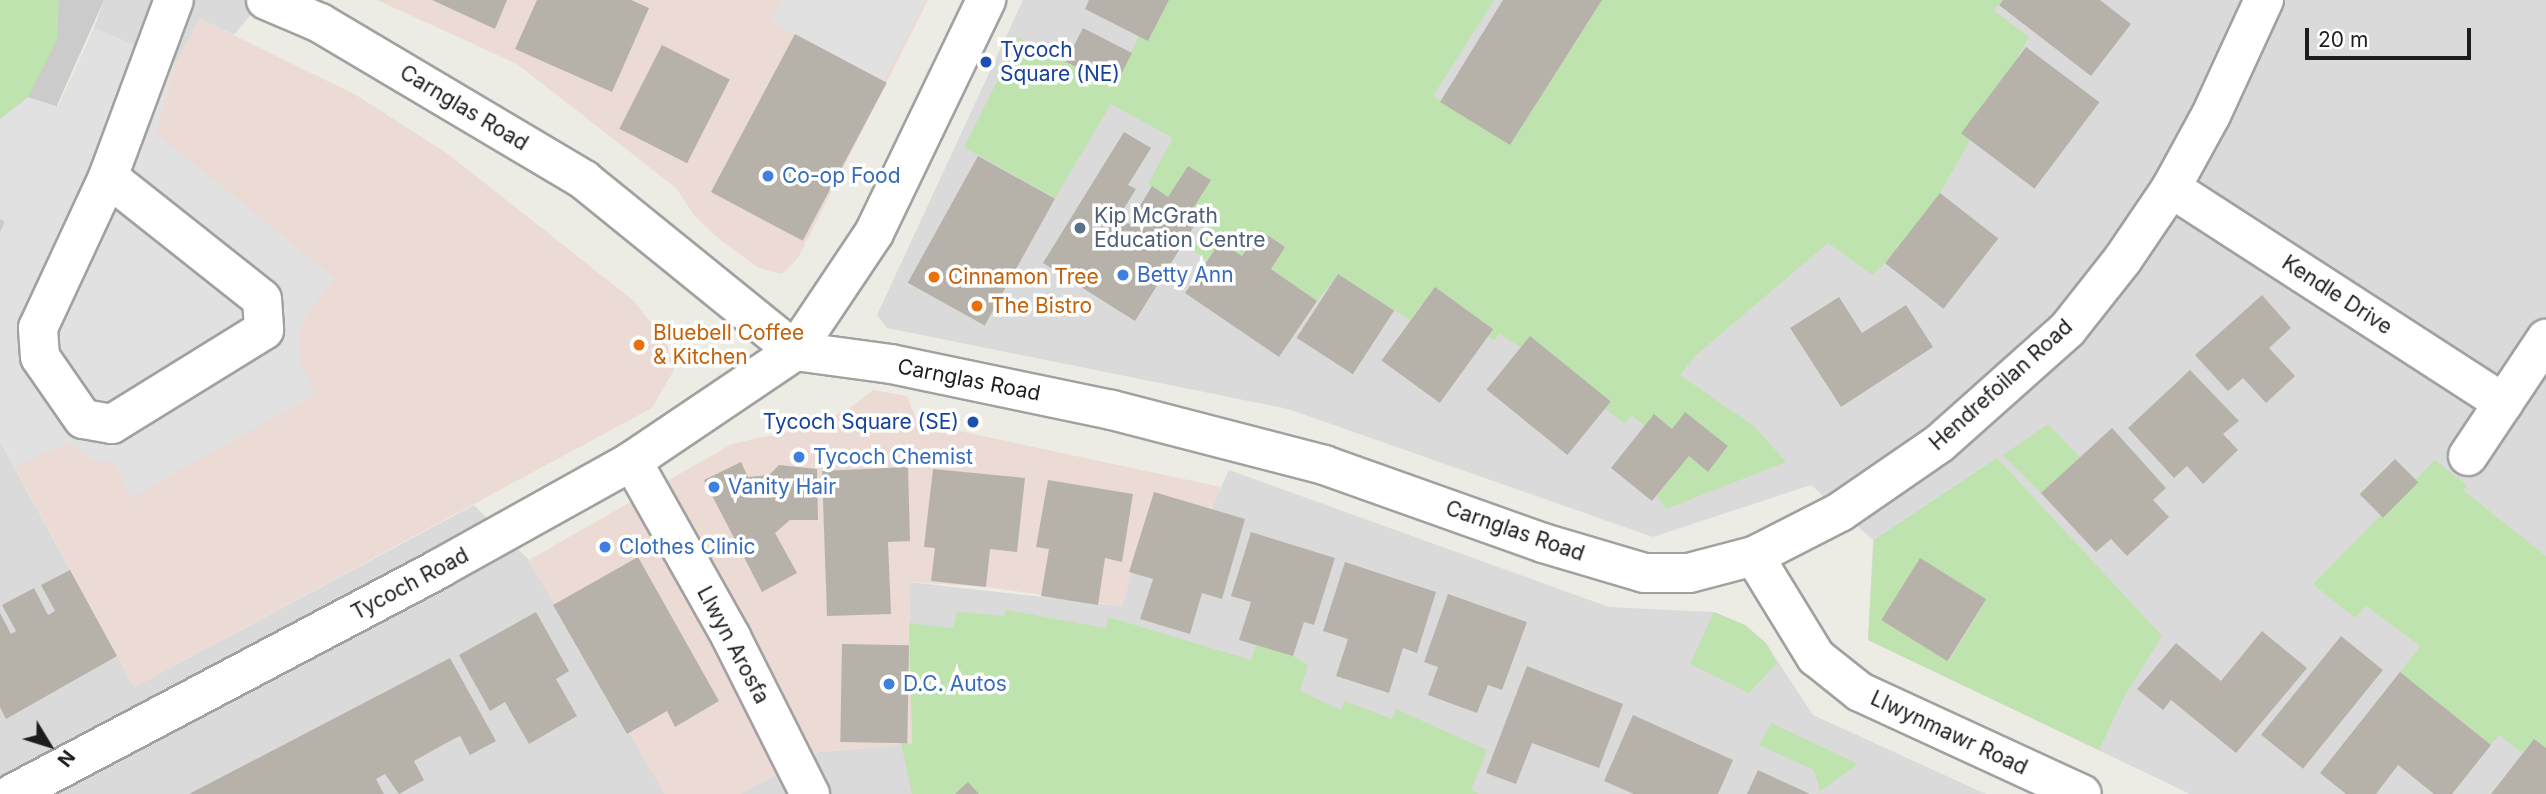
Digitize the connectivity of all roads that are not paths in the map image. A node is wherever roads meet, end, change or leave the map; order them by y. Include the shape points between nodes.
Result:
1 (174, 0) edge
2 (266, 0) edge
3 (986, 0) edge
4 (2264, 0) edge
5 (108, 177) junction
6 (2171, 188) junction
7 (2546, 339) edge
8 (795, 351) junction
9 (2503, 403) junction
10 (2468, 456) dead end
11 (632, 461) junction
12 (1754, 556) junction
13 (12, 794) edge
14 (810, 794) edge
15 (2082, 794) edge

1 - 5 street
2 - 8 street, Carnglas Road via 320,23 584,180
3 - 8 street via 874,233
4 - 6 street, Hendrefoilan Road
5 - 5 street via 262,299 264,330 112,424 83,419 40,358 37,328
6 - 9 street, Kendle Drive
6 - 12 street, Hendrefoilan Road via 2067,330 1950,434 1840,512
7 - 9 street
8 - 11 street, Tycoch Road
8 - 12 street, Carnglas Road via 891,364 1112,410 1324,465 1543,543 1644,573 1689,573
9 - 10 street
11 - 13 street, Tycoch Road
11 - 14 street, Llwyn Arosfa via 731,637
12 - 15 street, Llwynmawr Road via 1816,657 1860,692

